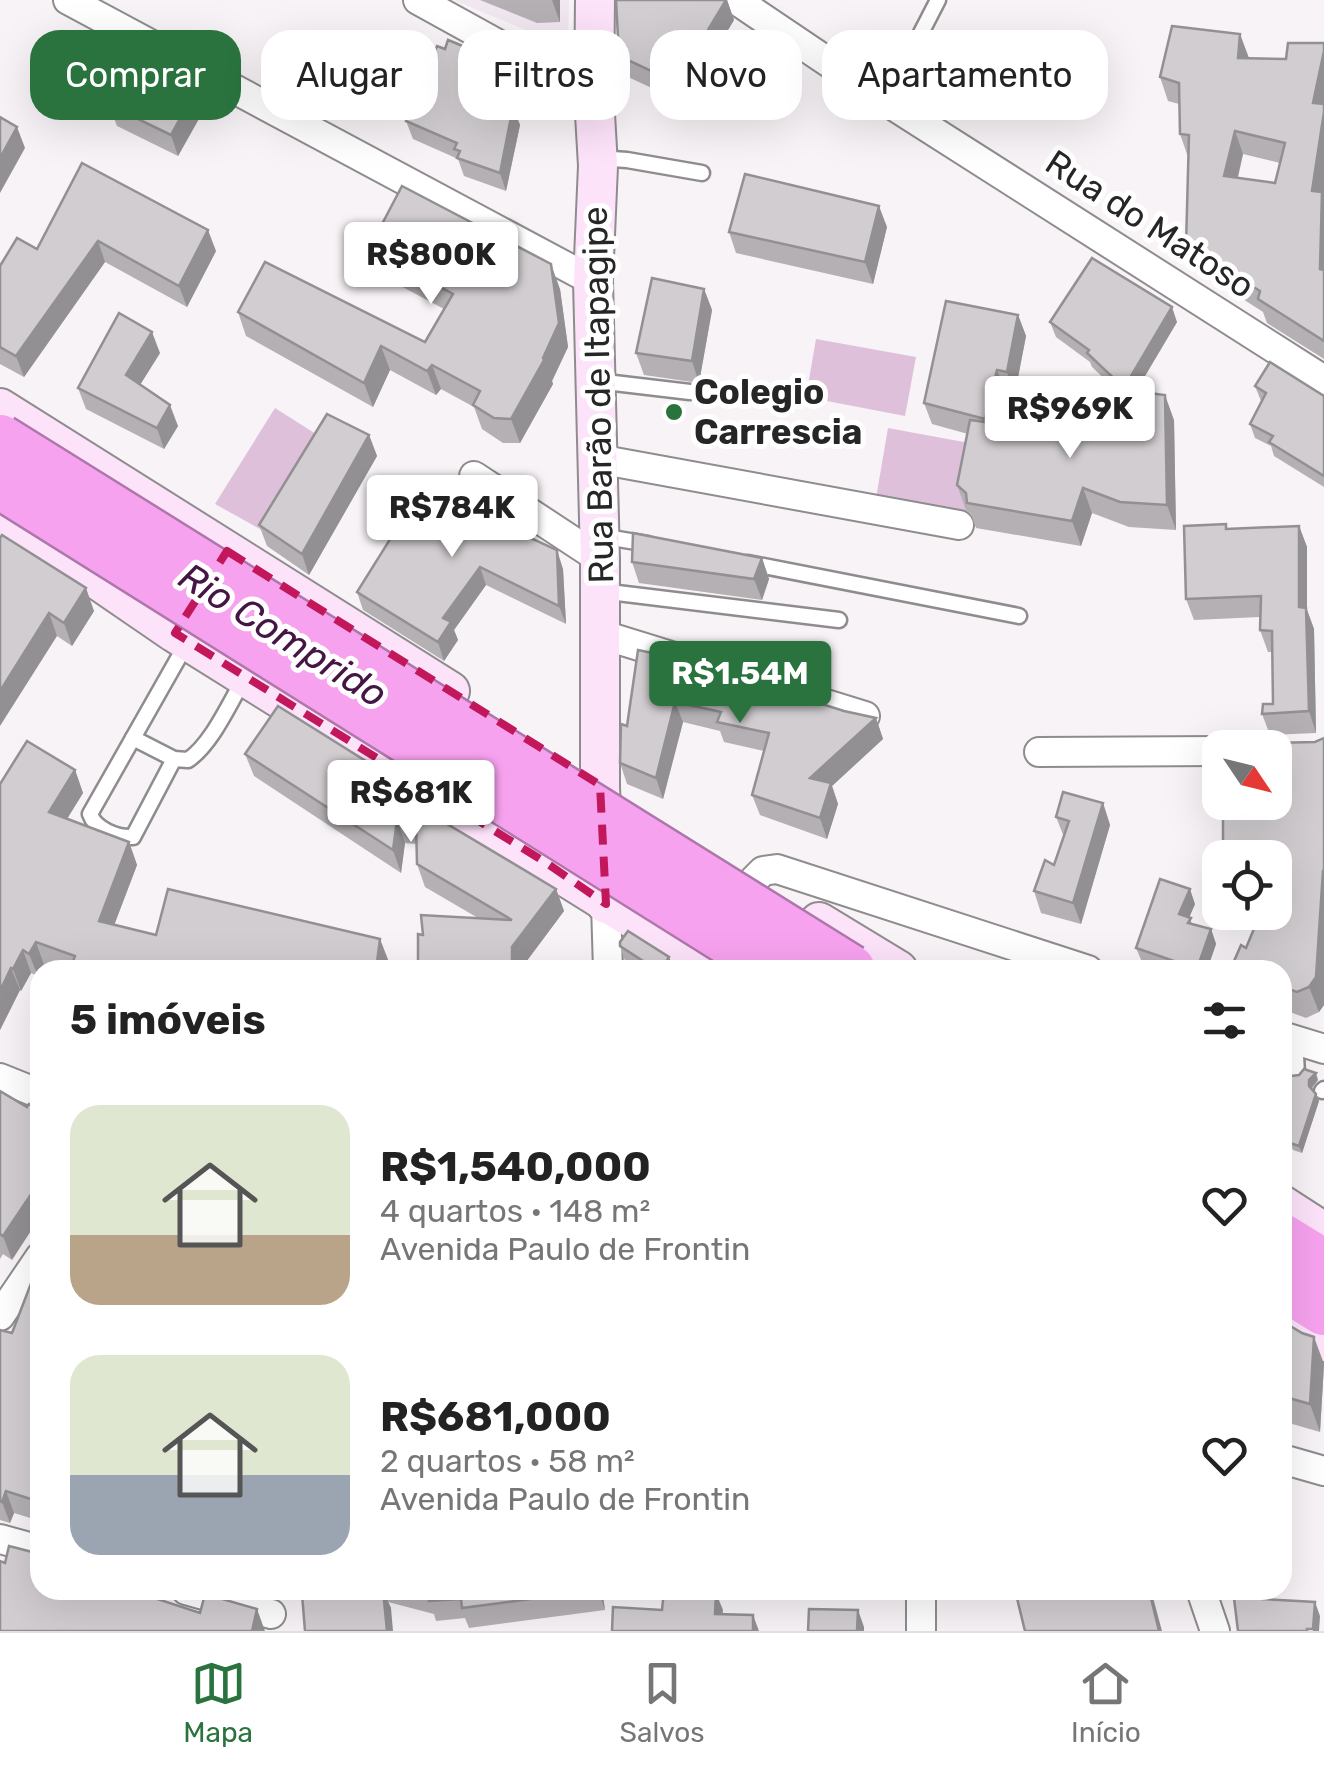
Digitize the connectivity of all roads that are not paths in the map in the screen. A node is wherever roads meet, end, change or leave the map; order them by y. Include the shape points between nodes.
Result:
1 (68, 0) edge
2 (418, 0) edge
3 (595, 0) edge
4 (736, 0) edge
5 (938, 0) edge
6 (780, 13) edge
7 (472, 30) edge
8 (595, 30) edge
9 (922, 30) edge
10 (822, 47) edge
11 (595, 120) edge
12 (917, 120) edge
13 (597, 158) junction
14 (702, 172) dead end
15 (593, 280) junction
16 (1324, 380) edge
17 (596, 381) junction
18 (690, 392) dead end
19 (0, 408) edge
20 (0, 440) edge
21 (598, 459) junction
22 (474, 476) dead end
23 (0, 484) edge
24 (0, 513) edge
25 (959, 526) dead end
26 (657, 546) edge
27 (228, 551) junction
28 (734, 560) edge
29 (600, 562) junction
30 (1019, 616) dead end
31 (838, 620) dead end
32 (600, 634) junction
33 (182, 637) junction
34 (246, 676) junction
35 (865, 716) edge
36 (133, 738) junction
37 (1202, 751) edge
38 (1039, 752) dead end
39 (174, 758) junction
40 (600, 787) junction
41 (753, 881) junction
42 (606, 901) junction
43 (608, 960) edge
44 (699, 960) edge
45 (761, 960) edge
46 (834, 960) edge
47 (882, 960) edge
48 (1054, 960) edge
49 (1292, 1039) edge
50 (1324, 1049) edge
51 (1292, 1051) edge
52 (1297, 1073) edge
53 (0, 1078) edge
54 (30, 1090) edge
55 (1292, 1212) edge
56 (1324, 1232) edge
57 (1292, 1245) edge
58 (1324, 1265) edge
59 (30, 1272) edge
60 (1292, 1290) edge
61 (1324, 1310) edge
62 (0, 1316) edge
63 (1292, 1322) edge
64 (1324, 1342) edge
65 (1292, 1462) edge
66 (1324, 1471) edge
67 (0, 1539) edge
68 (30, 1547) edge
69 (222, 1600) edge
70 (920, 1600) edge
71 (1204, 1600) edge
72 (272, 1614) dead end
73 (921, 1631) edge
74 (1215, 1631) edge

1 - 15 street
2 - 7 street
3 - 8 main road, Rua Barão de Itapagipe
4 - 6 street, Rua do Matoso
5 - 9 lane
6 - 10 street, Rua do Matoso
11 - 13 main road, Rua Barão de Itapagipe
12 - 16 street, Rua do Matoso
13 - 14 lane
13 - 15 main road, Rua Barão de Itapagipe
15 - 17 main road, Rua Barão de Itapagipe
17 - 18 lane
17 - 21 main road, Rua Barão de Itapagipe
19 - 27 main road
20 - 46 highway, bridge
21 - 25 street
21 - 29 main road, Rua Barão de Itapagipe
22 - 29 street
23 - 45 highway, bridge
24 - 33 main road
26 - 29 lane
27 - 33 main road, bridge
27 - 40 main road
28 - 30 lane
29 - 31 lane
29 - 32 main road, Rua Barão de Itapagipe
32 - 35 street
32 - 40 main road, Rua Barão de Itapagipe
33 - 34 main road
33 - 36 lane
34 - 39 lane via 196,754
34 - 42 main road
36 - 39 lane
36 - 39 lane via 90,814 99,827 133,837
37 - 38 street
40 - 41 main road
40 - 42 main road, Rua Barão de Itapagipe, bridge
41 - 47 main road
41 - 48 street via 778,870
42 - 43 street, Rua Barão de Itapagipe
42 - 44 main road
49 - 50 street
51 - 52 lane
53 - 54 street
55 - 56 main road
57 - 58 highway
59 - 62 street
60 - 61 highway
63 - 64 main road
65 - 66 street
67 - 68 street
69 - 72 street
70 - 73 street
71 - 74 street

